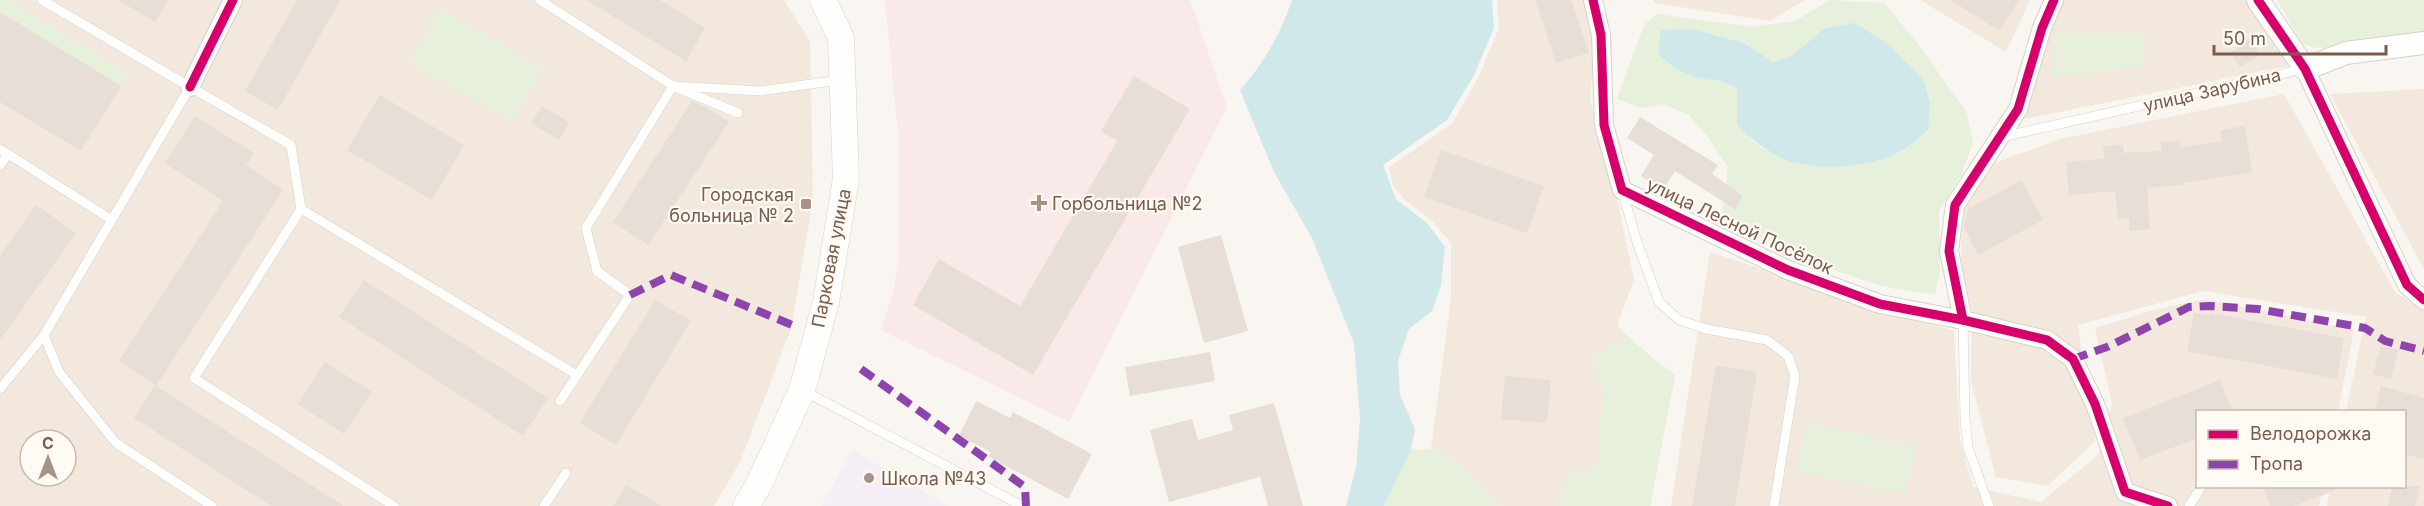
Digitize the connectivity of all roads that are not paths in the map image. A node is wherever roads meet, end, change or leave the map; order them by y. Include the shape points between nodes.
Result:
1 (42, 0) edge
2 (233, 0) edge
3 (540, 0) edge
4 (823, 0) edge
5 (1593, 0) edge
6 (2054, 0) edge
7 (2258, 0) edge
8 (2424, 43) edge
9 (2305, 69) junction
10 (844, 80) junction
11 (190, 87) junction
12 (673, 87) junction
13 (738, 113) dead end
14 (1998, 138) junction
15 (4, 151) edge
16 (0, 165) edge
17 (1622, 190) junction
18 (301, 209) junction
19 (111, 220) junction
20 (2424, 300) edge
21 (1963, 320) junction
22 (44, 335) junction
23 (577, 375) junction
24 (0, 389) edge
25 (802, 390) junction
26 (560, 402) dead end
27 (566, 473) dead end
28 (2201, 488) edge
29 (2124, 499) edge
30 (212, 506) edge
31 (394, 506) edge
32 (544, 506) edge
33 (746, 506) edge
34 (1022, 506) edge
35 (1774, 506) edge
36 (1989, 506) edge
37 (2168, 506) edge
38 (2189, 506) edge

1 - 11 lane
2 - 11 street
3 - 12 lane
4 - 10 main road, Парковая улица via 842,38
5 - 17 street, улица Лесной Посёлок via 1601,34 1604,125
6 - 14 street via 2018,109
7 - 9 street
8 - 9 street, улица Зарубина via 2346,53
9 - 14 lane, улица Зарубина
9 - 20 street via 2407,285
10 - 12 lane via 760,91
10 - 25 main road, Парковая улица via 846,179 826,302
11 - 18 lane via 291,145
11 - 19 lane
12 - 13 lane
12 - 23 lane via 585,228 597,271 630,295
14 - 21 street via 1955,205 1949,251
15 - 16 lane
15 - 19 lane
17 - 21 street, улица Лесной Посёлок via 1788,270 1880,304
17 - 35 lane via 1659,302 1679,320 1767,340 1788,357 1796,376
18 - 23 lane
18 - 31 lane via 194,378
19 - 22 lane
21 - 29 street, улица Лесной Посёлок via 2047,340 2073,359 2095,404
21 - 36 lane via 1968,448
22 - 24 lane
22 - 30 lane via 59,372 116,443
23 - 26 lane
25 - 33 main road, Парковая улица
25 - 34 lane
27 - 32 lane
28 - 38 lane
29 - 37 street

